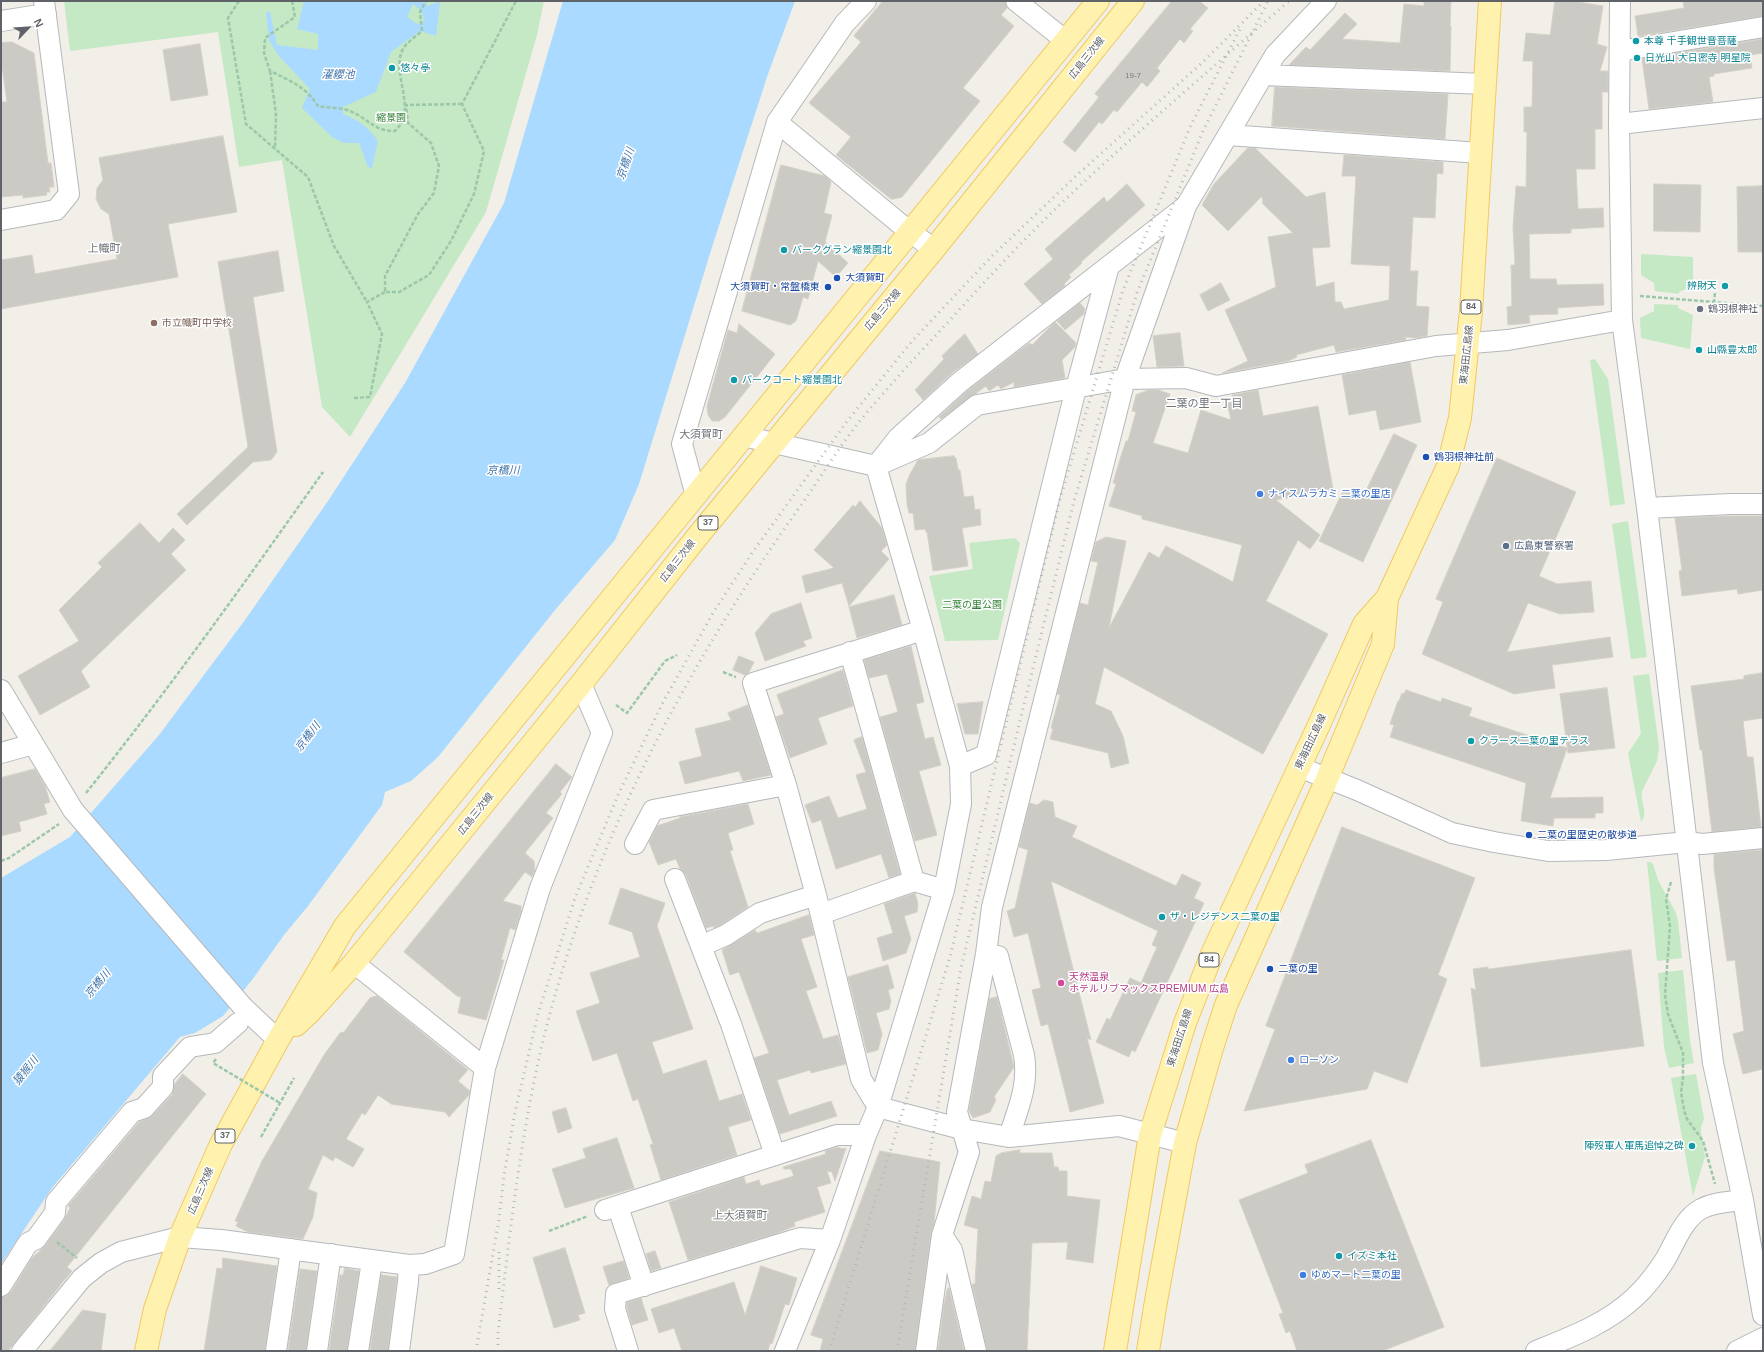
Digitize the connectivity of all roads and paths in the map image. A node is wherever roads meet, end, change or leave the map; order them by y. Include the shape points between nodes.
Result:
1 (240, 1) edge
2 (292, 1) edge
3 (516, 1) edge
4 (866, 1) edge
5 (1016, 1) edge
6 (1098, 1) edge
7 (1132, 1) edge
8 (1326, 1) edge
9 (1490, 1) edge
10 (1620, 1) edge
11 (425, 2) edge
12 (45, 8) edge
13 (1, 21) edge
14 (1763, 27) edge
15 (1066, 41) junction
16 (1620, 51) junction
17 (270, 71) junction
18 (1263, 75) junction
19 (1485, 84) junction
20 (462, 104) junction
21 (406, 105) junction
22 (1763, 108) edge
23 (777, 122) junction
24 (1619, 124) junction
25 (1228, 135) junction
26 (275, 149) junction
27 (1480, 153) junction
28 (1186, 206) junction
29 (1, 220) edge
30 (910, 232) junction
31 (934, 249) junction
32 (1109, 266) junction
33 (385, 292) junction
34 (1714, 292) dead end
35 (1633, 295) dead end
36 (367, 302) junction
37 (1714, 303) junction
38 (1763, 306) edge
39 (1622, 320) junction
40 (1468, 343) junction
41 (1125, 379) junction
42 (1076, 388) junction
43 (354, 398) dead end
44 (743, 436) junction
45 (773, 443) junction
46 (876, 466) junction
47 (323, 472) dead end
48 (696, 496) junction
49 (1763, 504) edge
50 (1647, 508) junction
51 (1387, 598) junction
52 (923, 630) junction
53 (850, 652) junction
54 (677, 655) dead end
55 (581, 684) junction
56 (1, 690) edge
57 (616, 705) dead end
58 (33, 744) junction
59 (1, 753) edge
60 (960, 766) junction
61 (1299, 767) junction
62 (1327, 779) junction
63 (786, 784) junction
64 (85, 794) dead end
65 (73, 819) junction
66 (1763, 838) edge
67 (1687, 842) junction
68 (635, 844) dead end
69 (1, 861) edge
70 (1672, 878) dead end
71 (675, 879) dead end
72 (914, 881) junction
73 (944, 890) junction
74 (816, 895) junction
75 (821, 914) junction
76 (701, 946) junction
77 (986, 954) junction
78 (354, 963) junction
79 (240, 1015) junction
80 (278, 1040) junction
81 (216, 1059) dead end
82 (485, 1068) junction
83 (294, 1078) dead end
84 (280, 1103) junction
85 (878, 1107) junction
86 (962, 1129) junction
87 (866, 1135) junction
88 (1150, 1135) junction
89 (1009, 1137) junction
90 (261, 1138) dead end
91 (1185, 1143) junction
92 (775, 1155) junction
93 (1715, 1186) dead end
94 (1743, 1200) junction
95 (612, 1208) junction
96 (42, 1231) junction
97 (549, 1231) dead end
98 (942, 1236) junction
99 (180, 1237) junction
100 (830, 1240) junction
101 (291, 1249) junction
102 (330, 1254) junction
103 (78, 1259) dead end
104 (372, 1261) junction
105 (409, 1265) junction
106 (1, 1286) edge
107 (644, 1286) junction
108 (1763, 1315) edge
109 (1763, 1338) edge
110 (22, 1351) edge
111 (146, 1351) edge
112 (276, 1351) edge
113 (317, 1351) edge
114 (358, 1351) edge
115 (399, 1351) edge
116 (628, 1351) edge
117 (785, 1351) edge
118 (926, 1351) edge
119 (976, 1351) edge
120 (1115, 1351) edge
121 (1148, 1351) edge
122 (1536, 1351) edge
123 (1737, 1351) edge

1 - 26 path via 228,18 246,124
2 - 17 path via 295,17 265,38 264,53
3 - 20 path
4 - 23 street via 845,23
5 - 15 street
6 - 15 main road, 広島三次線 / 37
7 - 31 main road, 広島三次線 / 37
8 - 18 street via 1274,55
9 - 19 main road, 東海田広島線 / 84
10 - 16 street
11 - 21 path via 420,12 422,31 404,47 400,59
12 - 13 street
12 - 29 street via 69,194 56,210
14 - 16 street
15 - 30 main road, 広島三次線 / 37
16 - 24 street
17 - 21 path via 308,92 318,106 345,109 361,116 376,128 386,131 395,130 403,121
17 - 26 path via 276,114
18 - 19 street
18 - 25 street
19 - 27 main road, 東海田広島線 / 84
20 - 21 path
20 - 33 path via 484,151 474,194 451,242 429,275 399,292
21 - 33 path via 408,123 432,143 439,166 434,193 418,214 385,276
22 - 24 street
23 - 30 street
23 - 48 street via 682,444
24 - 39 street
25 - 27 street
25 - 28 street
26 - 36 path via 308,178 334,246
27 - 40 main road, 東海田広島線 / 84
28 - 32 street
28 - 41 street
30 - 31 street
30 - 44 main road, 広島三次線 / 37
31 - 45 main road, 広島三次線 / 37
32 - 42 street
32 - 46 street via 960,382 898,438
33 - 36 path
34 - 37 path
35 - 37 path
36 - 43 path via 382,334 370,397
37 - 38 path
39 - 40 street via 1508,340
39 - 50 street
40 - 41 street via 1436,346 1216,386 1186,378
40 - 51 main road, 東海田広島線 / 84 via 1460,418 1448,466
41 - 42 street
41 - 77 street via 992,907
42 - 46 street via 977,405 929,443
42 - 60 street via 986,755
44 - 45 street
44 - 48 main road, 広島三次線 / 37
45 - 46 street
45 - 55 main road, 広島三次線 / 37
46 - 52 street
47 - 64 path via 217,622
48 - 80 main road, 広島三次線 / 37 via 345,926
49 - 50 street
50 - 67 street
51 - 61 main road, 東海田広島線 / 84 via 1364,624
51 - 62 main road, 東海田広島線 / 84 via 1383,644
52 - 53 street
52 - 60 street
53 - 63 street via 754,683
53 - 72 street
54 - 57 path via 665,662 627,713
55 - 78 main road, 広島三次線 / 37
55 - 82 street via 602,733 540,888
56 - 58 street
58 - 59 street
58 - 65 street via 73,810
60 - 73 street via 961,804
61 - 62 street
61 - 88 main road, 東海田広島線 / 84 via 1212,954 1185,1023
62 - 67 street via 1452,833 1494,842 1548,851 1606,850
62 - 91 main road, 東海田広島線 / 84 via 1226,1004
63 - 68 street via 653,810
63 - 74 street
65 - 69 path
65 - 79 street
66 - 67 street via 1702,844
67 - 94 street via 1713,1063
70 - 93 path via 1666,899 1670,934 1665,995 1668,1014 1683,1053 1681,1092 1684,1110 1702,1141
71 - 76 street
72 - 73 street
72 - 75 street
73 - 85 street
74 - 75 street
74 - 76 street via 760,914 726,936
75 - 85 street via 861,1079
76 - 92 street via 731,1024
77 - 86 street via 957,1112
77 - 89 street via 998,956 1026,1070 1025,1085
78 - 80 main road, 広島三次線 / 37 via 310,1012
78 - 82 street
79 - 80 street
79 - 96 street via 215,1042 190,1047 164,1076 163,1087 144,1108 132,1112 56,1202 55,1213
80 - 99 main road, 広島三次線 / 37 via 221,1144
81 - 84 path, bridge via 213,1063
82 - 105 street via 454,1254 425,1264
83 - 84 path, bridge
84 - 90 path, bridge
85 - 86 street
85 - 87 street
86 - 89 street
86 - 98 street via 969,1152
87 - 92 street via 837,1135
87 - 100 street
88 - 89 street via 1119,1126
88 - 91 street
88 - 120 main road, 東海田広島線 / 84
91 - 121 main road, 東海田広島線 / 84
92 - 95 street
94 - 108 street
94 - 122 street via 1710,1205 1690,1217 1664,1262 1649,1282 1619,1310 1585,1331
95 - 97 path
95 - 107 street
96 - 103 path
96 - 106 street via 36,1239 28,1243
98 - 118 street
98 - 119 street via 952,1250
99 - 101 street
99 - 110 street via 121,1252 101,1263 82,1278
99 - 111 main road, 広島三次線 / 37 via 155,1309
100 - 107 street via 800,1238
100 - 117 street
101 - 102 street
101 - 112 street
102 - 104 street
102 - 113 street
104 - 105 street
104 - 114 street
105 - 115 street
107 - 116 street via 616,1294 615,1310
109 - 123 street

